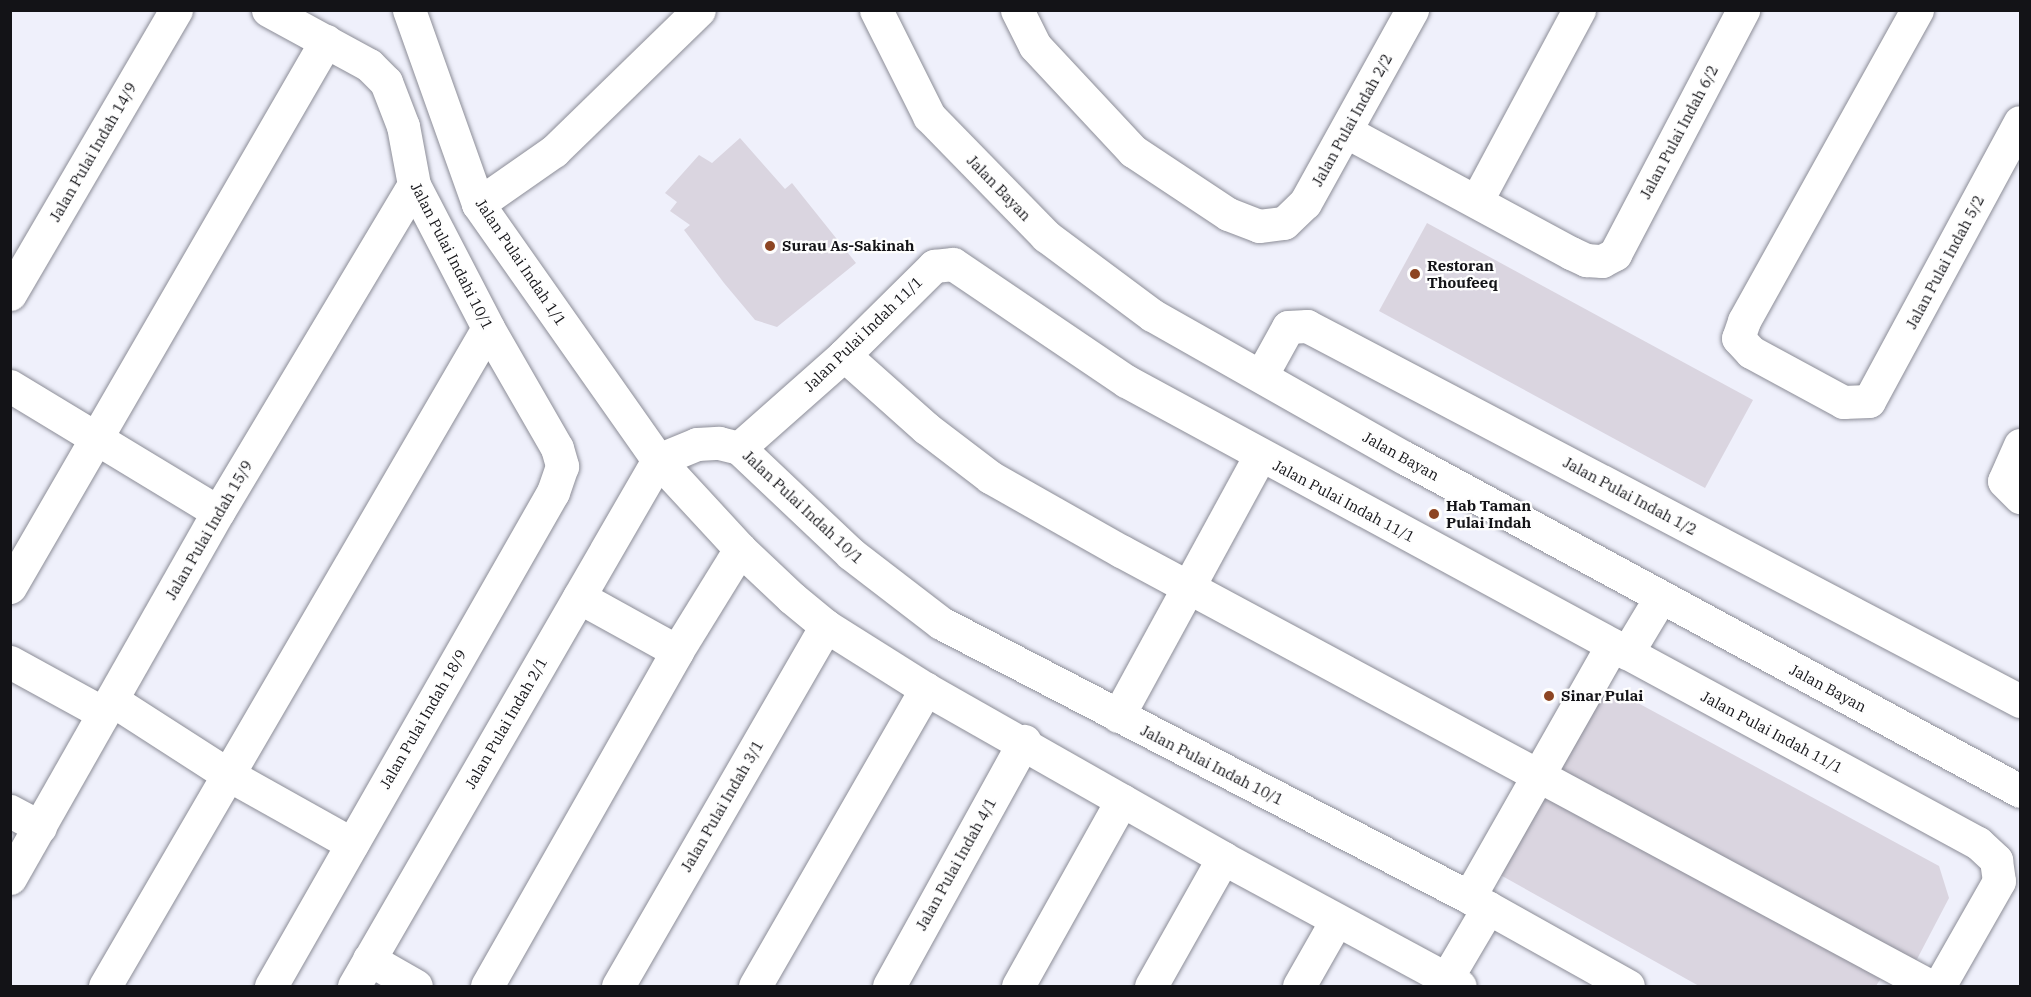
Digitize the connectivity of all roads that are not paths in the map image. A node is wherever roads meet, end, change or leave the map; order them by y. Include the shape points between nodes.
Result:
1 (176, 10) edge
2 (268, 10) edge
3 (409, 10) edge
4 (699, 10) edge
5 (876, 10) edge
6 (1017, 10) edge
7 (1412, 10) edge
8 (1579, 10) edge
9 (1743, 10) edge
10 (1917, 10) edge
11 (326, 41) junction
12 (2020, 122) edge
13 (1347, 132) junction
14 (414, 185) junction
15 (1477, 200) junction
16 (478, 204) junction
17 (10, 294) edge
18 (488, 328) junction
19 (844, 355) junction
20 (1262, 376) junction
21 (10, 386) edge
22 (99, 438) junction
23 (2020, 445) edge
24 (557, 448) joint
25 (739, 448) junction
26 (1260, 456) junction
27 (658, 460) junction
28 (2020, 497) edge
29 (218, 512) junction
30 (740, 549) junction
31 (1190, 586) junction
32 (10, 587) edge
33 (579, 597) junction
34 (1660, 598) junction
35 (826, 626) junction
36 (1619, 649) junction
37 (677, 651) junction
38 (10, 662) edge
39 (926, 689) junction
40 (2020, 701) edge
41 (107, 707) junction
42 (1118, 716) junction
43 (1023, 741) junction
44 (227, 774) junction
45 (1538, 775) junction
46 (2020, 791) edge
47 (1122, 800) junction
48 (10, 811) edge
49 (40, 827) junction
50 (352, 844) junction
51 (1222, 858) junction
52 (10, 878) edge
53 (1478, 902) junction
54 (1336, 921) junction
55 (362, 973) edge
56 (1449, 984) edge
57 (105, 987) edge
58 (272, 987) edge
59 (416, 987) edge
60 (487, 987) edge
61 (618, 987) edge
62 (755, 987) edge
63 (889, 987) edge
64 (1018, 987) edge
65 (1151, 987) edge
66 (1299, 987) edge
67 (1628, 987) edge
68 (1930, 987) edge
69 (1939, 987) edge

1 - 17 street, Jalan Pulai Indah 14/9
2 - 11 street, Jalan Pulai Indahi 10/1
3 - 16 street, Jalan Pulai Indah 1/1
4 - 16 street via 554,151
5 - 20 street, Jalan Bayan via 929,116 1046,236 1152,315
6 - 13 street, Jalan Pulai Indah 2/2 via 1035,46 1133,151 1228,214 1259,226 1284,223 1305,203
7 - 13 street, Jalan Pulai Indah 2/2
8 - 15 street
9 - 15 street, Jalan Pulai Indah 6/2 via 1615,254 1602,261 1586,260
10 - 12 street, Jalan Pulai Indah 5/2 via 1738,338 1750,352 1843,402 1869,401
11 - 14 street, Jalan Pulai Indahi 10/1 via 369,64 386,82 403,126
11 - 22 street
13 - 15 street
14 - 18 street, Jalan Pulai Indahi 10/1
14 - 29 street, Jalan Pulai Indah 15/9
16 - 27 street, Jalan Pulai Indah 1/1
18 - 24 street, Jalan Pulai Indahi 10/1
18 - 44 street
19 - 25 street, Jalan Pulai Indah 11/1
19 - 26 street, Jalan Pulai Indah 11/1 via 934,266 953,264 1126,381
19 - 31 street via 926,428 990,477
20 - 34 street, Jalan Bayan
20 - 40 street, Jalan Pulai Indah 1/2 via 1288,327 1307,326
21 - 22 street
22 - 29 street
22 - 32 street
23 - 28 street via 2004,481
24 - 50 street, Jalan Pulai Indah 18/9 via 562,466 553,492
25 - 27 street, Jalan Pulai Indah 10/1 via 697,444
25 - 42 street, Jalan Pulai Indah 10/1 via 851,554 941,623
26 - 31 street
26 - 36 street, Jalan Pulai Indah 11/1
27 - 30 street
27 - 33 street, Jalan Pulai Indah 2/1
29 - 41 street, Jalan Pulai Indah 15/9
30 - 35 street
30 - 37 street
31 - 42 street
31 - 45 street
33 - 37 street
33 - 55 street, Jalan Pulai Indah 2/1
34 - 36 street
34 - 46 street, Jalan Bayan
35 - 39 street
35 - 61 street, Jalan Pulai Indah 3/1
36 - 45 street
36 - 69 street, Jalan Pulai Indah 11/1 via 1978,843 1996,860 1999,881
37 - 60 street
38 - 41 street
39 - 43 street
39 - 62 street
41 - 44 street
41 - 49 street, Jalan Pulai Indah 15/9
42 - 53 street, Jalan Pulai Indah 10/1
43 - 47 street
43 - 63 street, Jalan Pulai Indah 4/1
44 - 50 street
44 - 57 street
45 - 53 street
45 - 68 street
47 - 51 street
47 - 64 street
48 - 49 street
49 - 52 street, Jalan Pulai Indah 15/9
50 - 58 street, Jalan Pulai Indah 18/9
51 - 54 street
51 - 65 street
53 - 56 street
53 - 67 street, Jalan Pulai Indah 10/1
54 - 56 street
54 - 66 street
55 - 59 street

